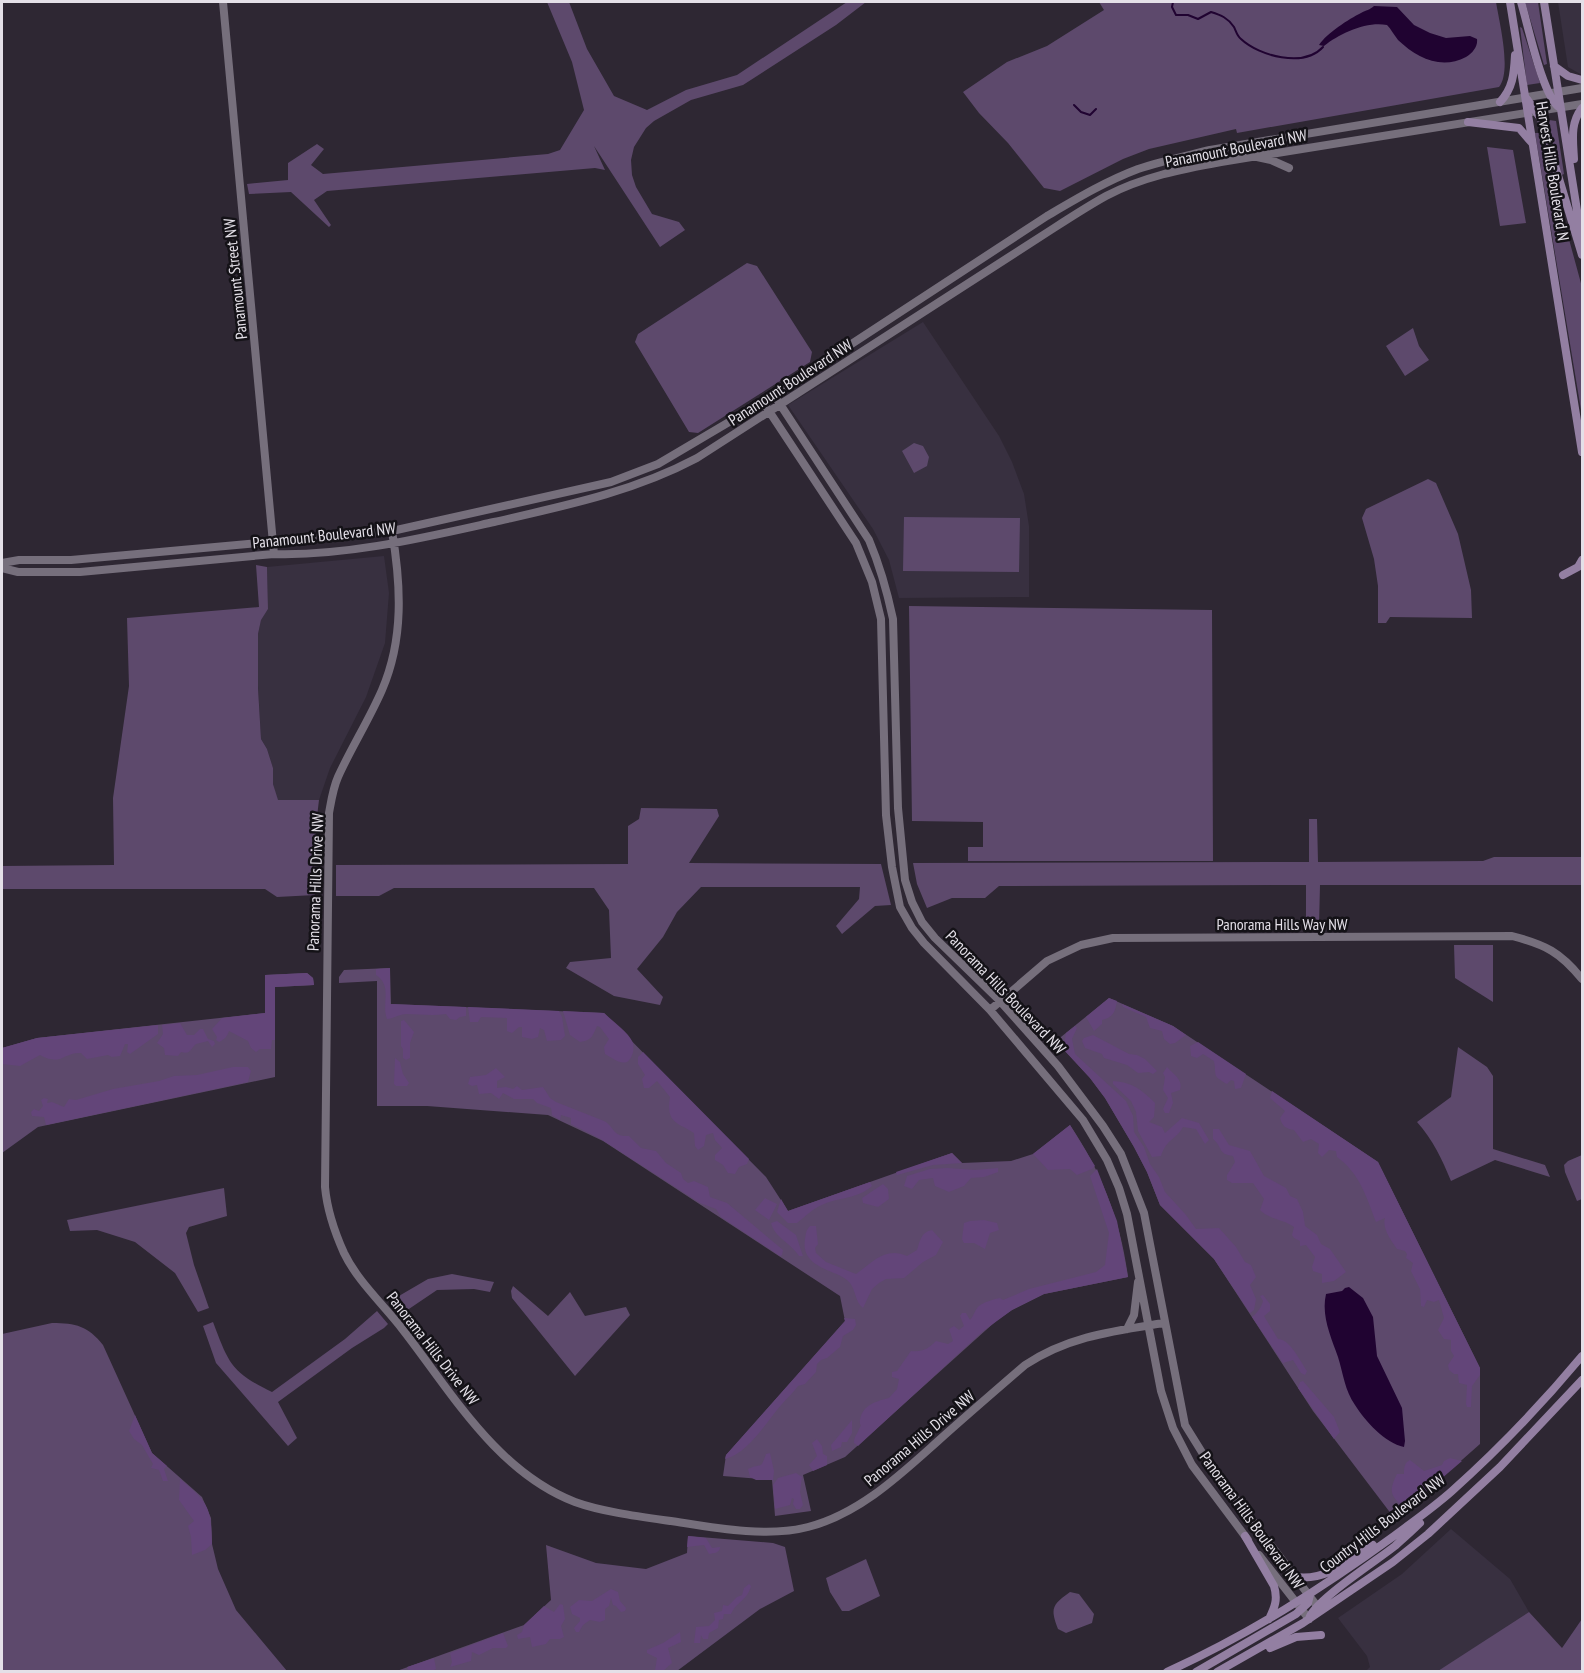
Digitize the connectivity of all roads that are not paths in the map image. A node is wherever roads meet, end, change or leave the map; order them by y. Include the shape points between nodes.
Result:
1 (223, 2) edge
2 (1510, 2) edge
3 (1521, 2) edge
4 (1544, 2) edge
5 (1516, 37) junction
6 (1554, 66) junction
7 (1582, 80) edge
8 (1582, 88) edge
9 (1553, 93) junction
10 (1526, 98) junction
11 (1500, 102) junction
12 (1582, 106) edge
13 (1560, 108) junction
14 (1533, 112) junction
15 (1468, 122) junction
16 (1534, 145) junction
17 (1253, 156) junction
18 (1289, 168) dead end
19 (1575, 195) junction
20 (1582, 242) edge
21 (1582, 255) edge
22 (899, 313) junction
23 (906, 324) junction
24 (825, 360) junction
25 (833, 371) junction
26 (774, 394) junction
27 (763, 402) junction
28 (782, 404) junction
29 (769, 412) junction
30 (1580, 424) edge
31 (1582, 452) edge
32 (392, 531) junction
33 (272, 543) junction
34 (394, 543) junction
35 (273, 554) junction
36 (1582, 560) edge
37 (2, 563) edge
38 (2, 568) edge
39 (1563, 575) dead end
40 (1582, 979) edge
41 (1000, 1001) junction
42 (990, 1010) junction
43 (1138, 1269) junction
44 (1164, 1323) junction
45 (1150, 1325) junction
46 (1127, 1329) junction
47 (1582, 1356) edge
48 (1582, 1380) edge
49 (1452, 1491) junction
50 (1395, 1535) junction
51 (1245, 1536) junction
52 (1296, 1577) junction
53 (1310, 1595) junction
54 (1299, 1606) junction
55 (1319, 1608) junction
56 (1309, 1619) junction
57 (1268, 1620) junction
58 (1321, 1635) dead end
59 (1167, 1671) edge
60 (1196, 1671) edge
61 (1219, 1671) edge

1 - 33 street, Panamount Street NW
2 - 5 main road, Harvest Hills Boulevard N
3 - 9 main road
4 - 6 main road, Harvest Hills Boulevard N
5 - 10 main road, Harvest Hills Boulevard N
5 - 11 main road via 1512,83
6 - 7 main road
6 - 9 main road, Harvest Hills Boulevard N
8 - 9 street, Panamount Boulevard NW
9 - 10 street, Panamount Boulevard NW
9 - 13 main road via 1552,101
10 - 11 street, Panamount Boulevard NW
10 - 14 main road, Harvest Hills Boulevard N
11 - 22 street, Panamount Boulevard NW via 1210,150 1137,170 1047,216
12 - 13 street, Panamount Boulevard NW
12 - 19 main road via 1573,127
13 - 14 street, Panamount Boulevard NW
13 - 19 main road, Harvest Hills Boulevard N
14 - 15 street, Panamount Boulevard NW
14 - 16 main road, Harvest Hills Boulevard N
14 - 21 main road via 1542,119
15 - 16 main road via 1519,128
15 - 17 street, Panamount Boulevard NW
16 - 30 main road, Harvest Hills Boulevard N
17 - 18 street
17 - 23 street, Panamount Boulevard NW via 1176,170 1107,196
19 - 20 main road, Harvest Hills Boulevard N
22 - 23 street
22 - 24 street, Panamount Boulevard NW
23 - 25 street, Panamount Boulevard NW
24 - 25 street
24 - 26 street, Panamount Boulevard NW
25 - 28 street, Panamount Boulevard NW
26 - 27 street, Panamount Boulevard NW
26 - 28 street, Panorama Hills Boulevard NW
27 - 29 street, Panorama Hills Boulevard NW
27 - 32 street, Panamount Boulevard NW via 658,464 612,482
28 - 29 street, Panamount Boulevard NW
28 - 41 street, Panorama Hills Boulevard NW via 869,540 887,591 893,619 898,808 905,880 912,902 935,938
29 - 34 street, Panamount Boulevard NW via 697,458 638,486
29 - 42 street, Panorama Hills Boulevard NW via 855,543 872,582 881,619 886,815 900,907 924,943
30 - 31 main road, Harvest Hills Boulevard N
32 - 33 street, Panamount Boulevard NW
32 - 34 street, Panorama Hills Drive NW
33 - 35 street, Panamount Street NW
33 - 37 street, Panamount Boulevard NW
34 - 35 street, Panamount Boulevard NW
34 - 46 street, Panorama Hills Drive NW via 399,577 395,649 381,691 337,779 329,813 326,1199 345,1254 483,1435 514,1466 542,1486 576,1502 695,1525 794,1530 846,1512 895,1479 1042,1353 1069,1341
35 - 38 street, Panamount Boulevard NW via 80,572 18,572
36 - 39 main road via 1578,567
40 - 41 street, Panorama Hills Way NW via 1566,960 1540,943 1512,936 1113,938 1081,945 1047,961
41 - 42 street, Panorama Hills Way NW
41 - 44 street, Panorama Hills Boulevard NW via 1058,1066 1121,1154 1144,1213
42 - 43 street, Panorama Hills Boulevard NW via 1083,1120 1107,1160 1127,1215
43 - 45 street, Panorama Hills Boulevard NW
43 - 46 street via 1137,1303
44 - 45 street, Panorama Hills Drive NW
44 - 52 street, Panorama Hills Boulevard NW via 1185,1425 1208,1462
45 - 46 street, Panorama Hills Drive NW
45 - 51 street, Panorama Hills Boulevard NW via 1161,1390 1173,1428 1192,1465
47 - 49 main road, Country Hills Boulevard NW
48 - 55 main road, Country Hills Boulevard NW via 1500,1467 1428,1534 1394,1562
49 - 50 main road, Country Hills Boulevard NW
49 - 55 main road via 1396,1545 1331,1592
50 - 52 main road via 1327,1574
50 - 53 main road, Country Hills Boulevard NW
51 - 54 street, Panorama Hills Boulevard NW
51 - 57 main road via 1276,1593
52 - 53 street, Panorama Hills Boulevard NW
53 - 54 main road via 1308,1603
53 - 55 street, Panorama Hills Boulevard NW
54 - 56 street, Panorama Hills Boulevard NW
54 - 57 main road
54 - 60 main road via 1265,1632
55 - 56 main road
56 - 61 main road
57 - 59 main road
58 - 61 main road via 1285,1640

